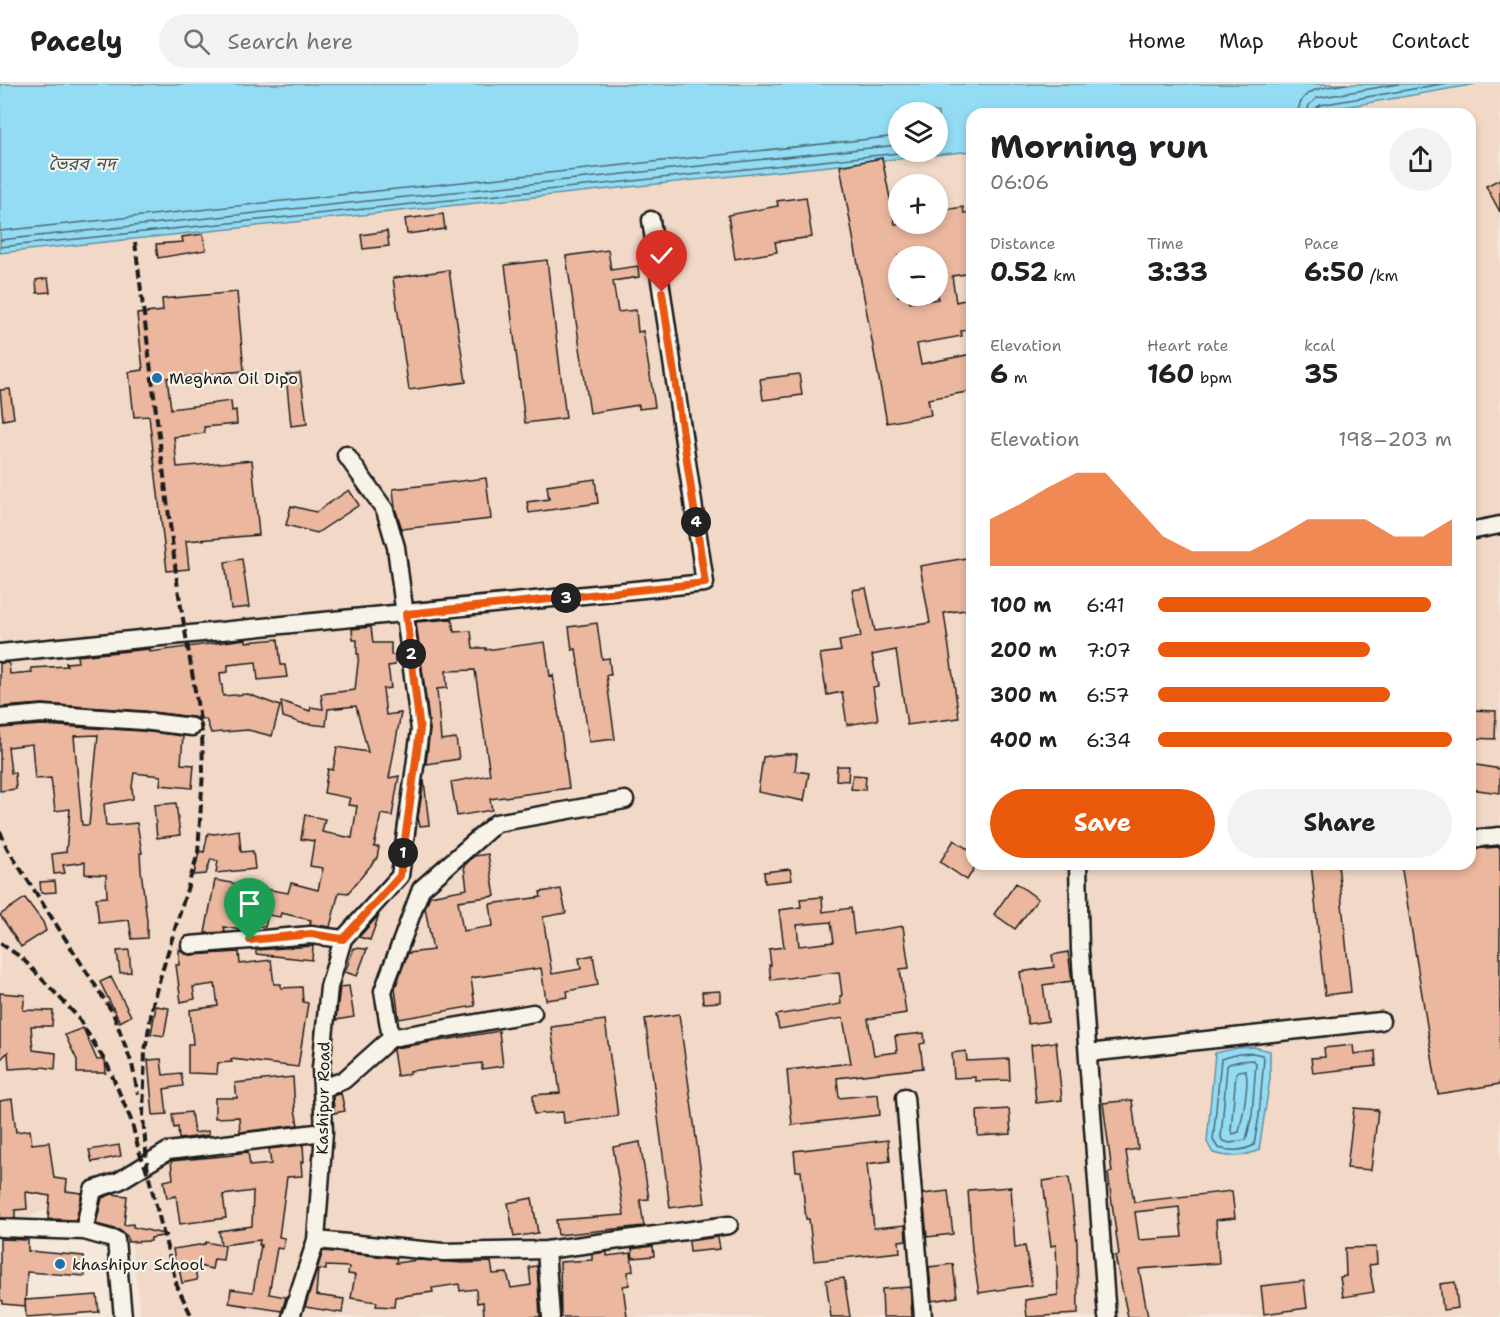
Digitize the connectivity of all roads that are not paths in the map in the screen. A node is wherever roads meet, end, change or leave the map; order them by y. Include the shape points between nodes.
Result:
1 (651, 220) dead end
2 (346, 455) dead end
3 (1500, 525) edge
4 (1476, 530) edge
5 (406, 614) junction
6 (0, 653) edge
7 (0, 718) edge
8 (192, 727) dead end
9 (625, 800) dead end
10 (1500, 836) edge
11 (1476, 838) edge
12 (1078, 870) edge
13 (343, 939) junction
14 (190, 945) dead end
15 (533, 1013) dead end
16 (1381, 1021) dead end
17 (392, 1038) junction
18 (1088, 1053) junction
19 (322, 1089) junction
20 (905, 1097) dead end
21 (324, 1132) junction
22 (729, 1225) dead end
23 (0, 1228) edge
24 (84, 1231) junction
25 (316, 1240) junction
26 (546, 1250) junction
27 (123, 1317) edge
28 (291, 1317) edge
29 (551, 1317) edge
30 (922, 1317) edge
31 (1107, 1317) edge

1 - 5 street via 705,583
2 - 5 street, Kashipur Road via 384,510 396,547
3 - 4 street
5 - 6 street
5 - 13 street, Kashipur Road via 420,730 400,876
7 - 8 street via 42,714
9 - 17 street via 496,823 421,889 383,991
10 - 11 street
12 - 18 street
13 - 14 street via 311,934
13 - 19 street, Kashipur Road via 329,987
15 - 17 street
16 - 18 street
17 - 19 street via 344,1080
18 - 31 street
19 - 21 street, Kashipur Road
20 - 30 street
21 - 24 street via 168,1151 119,1180 93,1190
21 - 25 street, Kashipur Road
22 - 26 street
23 - 24 street
24 - 27 street via 116,1240
25 - 26 street via 442,1252
25 - 28 street, Kashipur Road
26 - 29 street

